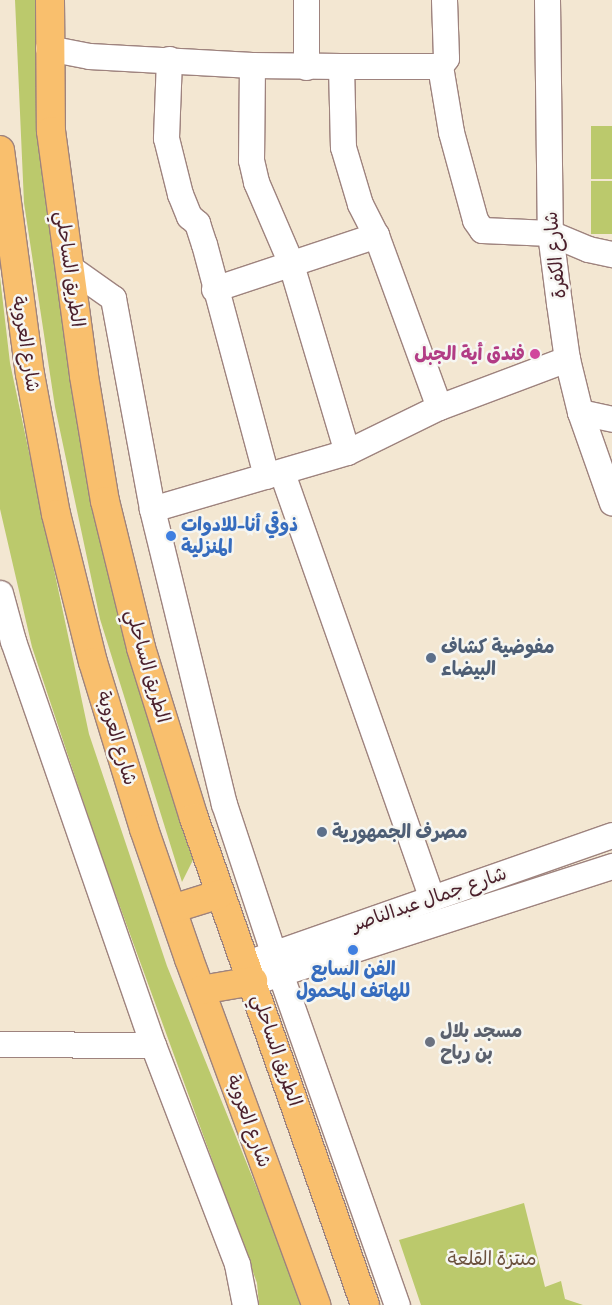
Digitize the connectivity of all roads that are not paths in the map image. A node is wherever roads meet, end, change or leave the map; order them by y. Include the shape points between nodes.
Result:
1 (50, 0) edge
2 (306, 0) edge
3 (444, 0) edge
4 (547, 0) edge
5 (48, 48) junction
6 (169, 59) junction
7 (252, 65) junction
8 (341, 66) junction
9 (440, 66) junction
10 (306, 67) junction
11 (0, 150) edge
12 (550, 232) junction
13 (376, 234) junction
14 (612, 254) edge
15 (290, 261) junction
16 (69, 267) junction
17 (214, 289) junction
18 (567, 359) junction
19 (439, 407) junction
20 (580, 412) junction
21 (612, 419) edge
22 (347, 452) junction
23 (274, 474) junction
24 (610, 492) edge
25 (152, 509) junction
26 (0, 593) edge
27 (7, 641) edge
28 (612, 835) edge
29 (612, 866) edge
30 (220, 894) junction
31 (432, 898) junction
32 (172, 909) junction
33 (276, 963) junction
34 (250, 972) junction
35 (201, 990) junction
36 (0, 1044) edge
37 (153, 1045) junction
38 (245, 1305) edge
39 (316, 1305) edge
40 (365, 1305) edge
41 (396, 1305) edge

1 - 5 highway, الطريق الساحلي
2 - 10 street
3 - 9 street via 446,58
4 - 12 street, شارع الكفرة
5 - 6 street via 89,56
5 - 16 highway, الطريق الساحلي via 51,131
6 - 7 street
6 - 17 street via 166,138 180,194 189,216 197,223
7 - 10 street
7 - 15 street via 251,160 256,182
8 - 9 street
8 - 10 street
8 - 13 street via 344,147 360,204
9 - 12 street via 451,132 475,220 482,230 496,233
11 - 32 highway, شارع العروبة via 30,374 56,514 93,662
12 - 14 street via 588,249
12 - 18 street, شارع الكفرة
13 - 15 street
13 - 19 street
15 - 17 street
15 - 22 street
16 - 25 street via 113,298
16 - 30 highway, الطريق الساحلي via 84,376 112,529 141,648
17 - 23 street
18 - 19 street
18 - 20 street, شارع الكفرة
19 - 22 street
20 - 21 street
20 - 24 street, شارع الكفرة
22 - 23 street
23 - 25 street
23 - 31 street
25 - 33 street via 224,804
26 - 27 street
27 - 37 street
28 - 31 street, شارع جمال عبدالناصر
29 - 33 street
30 - 32 highway
30 - 34 highway, الطريق الساحلي
31 - 33 street, شارع جمال عبدالناصر
32 - 35 highway, شارع العروبة
33 - 34 street
33 - 41 street
34 - 35 highway
34 - 40 highway, الطريق الساحلي
35 - 39 highway, شارع العروبة
36 - 37 street
37 - 38 street via 237,1264

